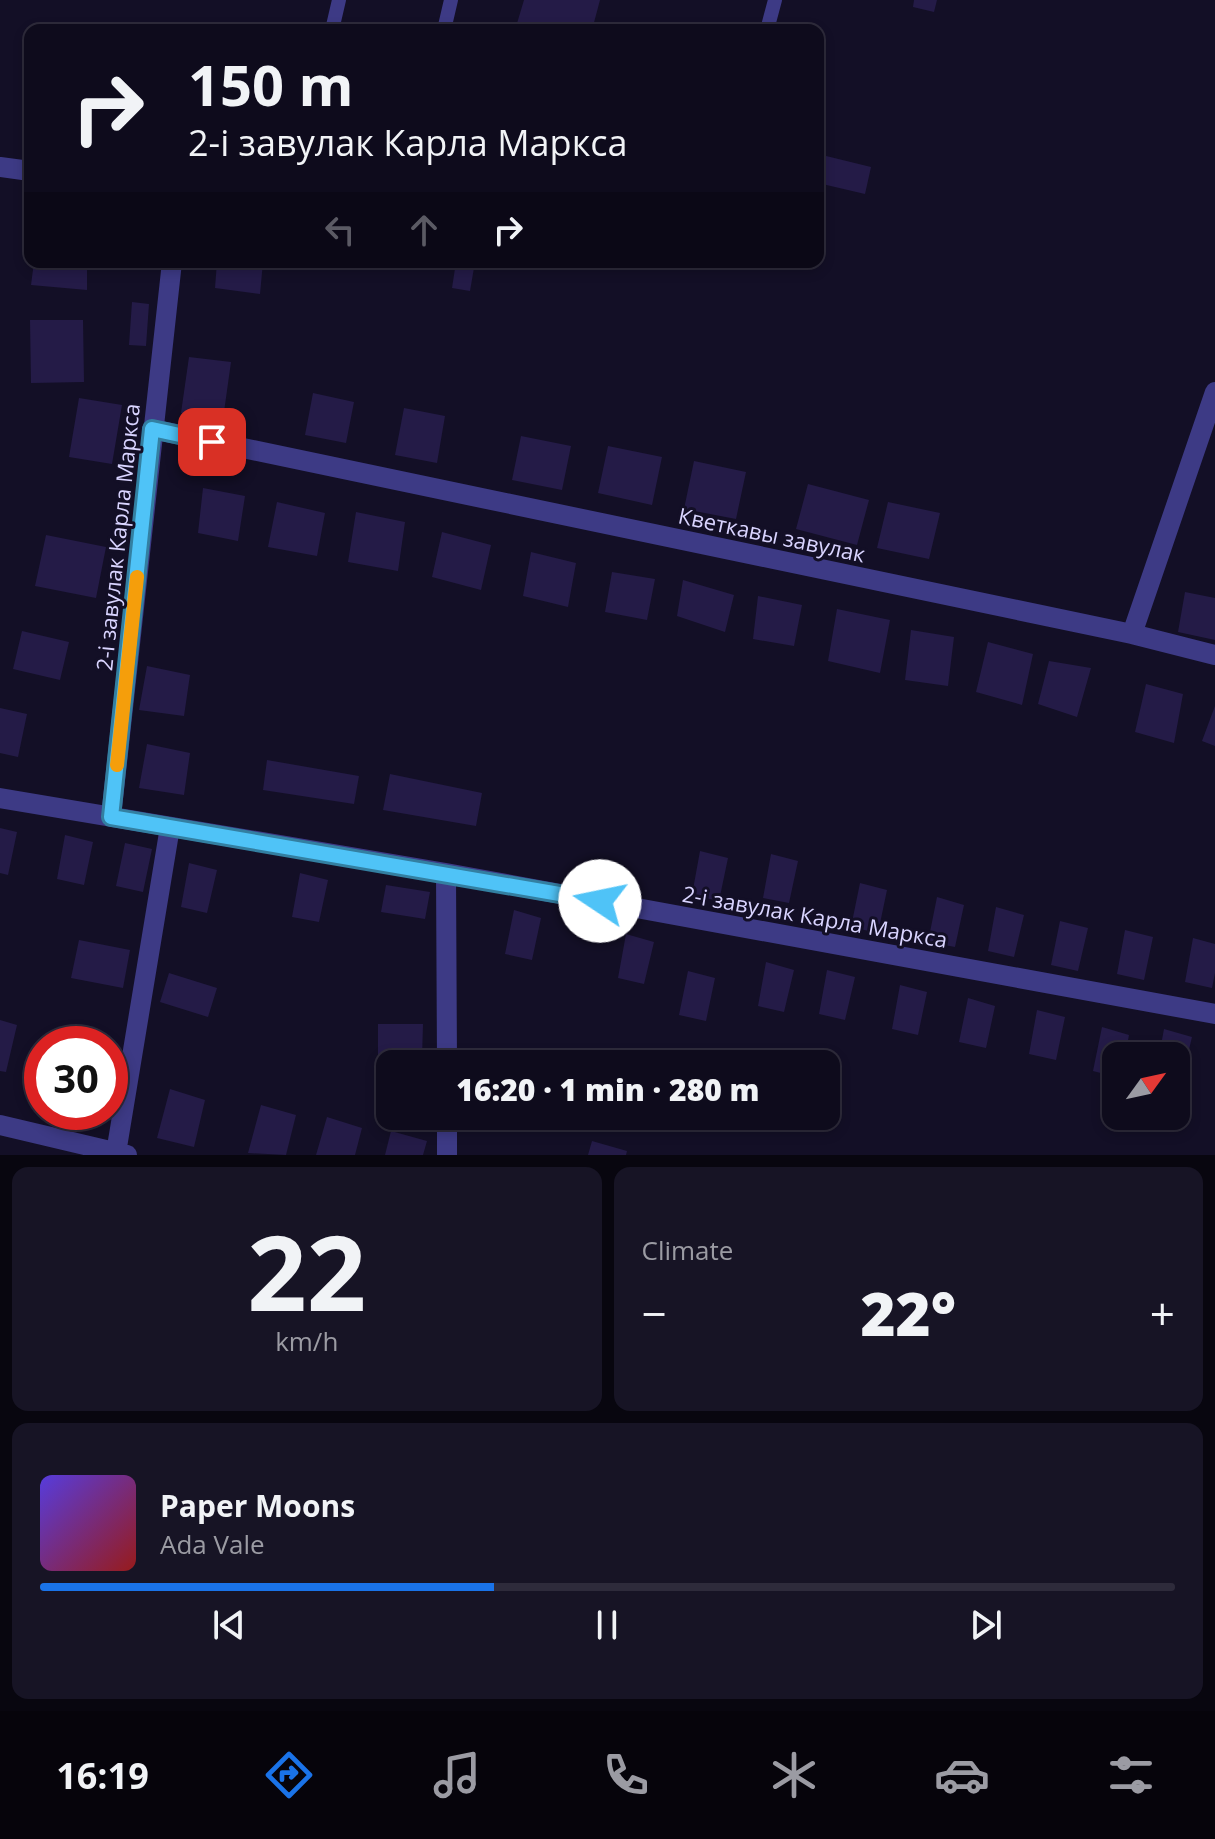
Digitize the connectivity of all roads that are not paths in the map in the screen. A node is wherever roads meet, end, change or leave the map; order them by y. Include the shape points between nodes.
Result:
1 (339, 0) edge
2 (451, 0) edge
3 (775, 0) edge
4 (333, 24) edge
5 (445, 24) edge
6 (769, 24) edge
7 (0, 167) edge
8 (24, 170) edge
9 (171, 268) edge
10 (1215, 392) edge
11 (152, 429) junction
12 (1132, 634) junction
13 (1215, 655) edge
14 (0, 798) edge
15 (111, 817) junction
16 (170, 827) junction
17 (446, 873) junction
18 (1215, 1014) edge
19 (447, 1050) edge
20 (0, 1125) edge
21 (447, 1130) edge
22 (121, 1154) edge
23 (447, 1155) edge

1 - 4 lane
2 - 5 lane
3 - 6 lane
7 - 8 street
9 - 11 street, 2-і завулак Карла Маркса
10 - 12 street
11 - 12 street, Кветкавы завулак
11 - 15 street, 2-і завулак Карла Маркса
12 - 13 street, Кветкавы завулак
14 - 15 street, 2-і завулак Карла Маркса
15 - 16 street, 2-і завулак Карла Маркса
16 - 17 street, 2-і завулак Карла Маркса
16 - 22 street
17 - 18 street, 2-і завулак Карла Маркса
17 - 19 street
20 - 22 street
21 - 23 street

